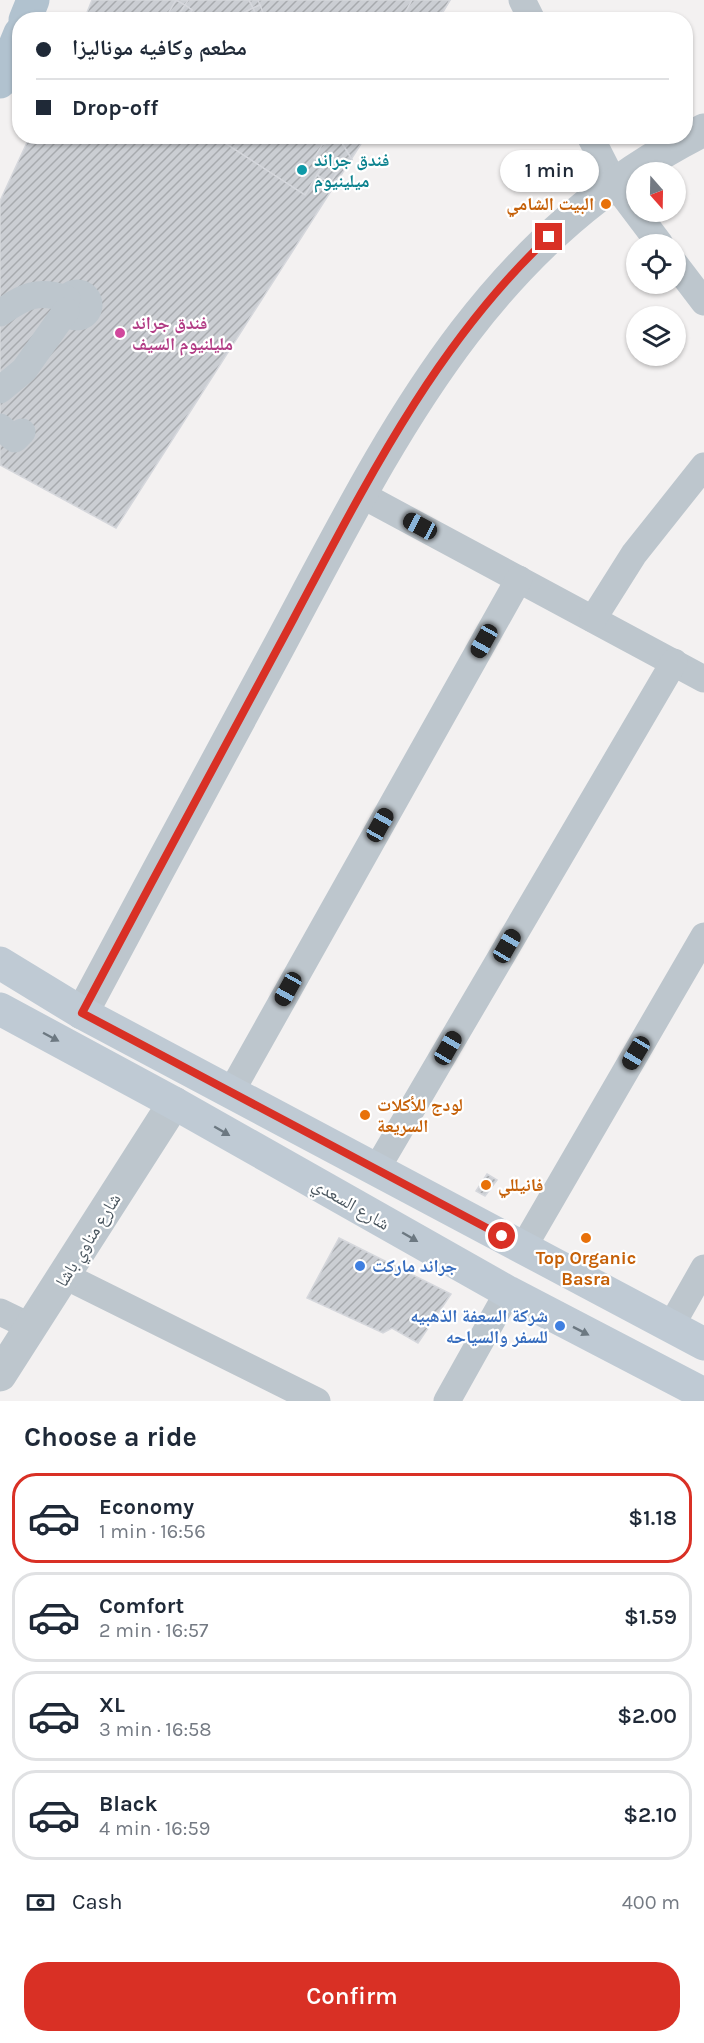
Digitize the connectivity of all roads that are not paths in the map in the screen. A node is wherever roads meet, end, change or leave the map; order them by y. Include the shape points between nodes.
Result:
1 (12, 48) edge
2 (1, 69) edge
3 (594, 144) edge
4 (677, 144) edge
5 (614, 183) junction
6 (652, 234) edge
7 (686, 278) edge
8 (704, 302) edge
9 (0, 313) edge
10 (0, 390) edge
11 (704, 466) edge
12 (360, 494) junction
13 (519, 579) junction
14 (593, 619) junction
15 (674, 662) junction
16 (704, 679) edge
17 (704, 936) edge
18 (0, 963) edge
19 (0, 1009) edge
20 (82, 1013) junction
21 (231, 1092) junction
22 (174, 1103) junction
23 (376, 1170) junction
24 (523, 1248) junction
25 (704, 1268) edge
26 (65, 1276) junction
27 (508, 1292) junction
28 (0, 1312) edge
29 (671, 1326) junction
30 (32, 1327) junction
31 (704, 1344) edge
32 (0, 1375) edge
33 (704, 1394) edge
34 (317, 1401) edge
35 (447, 1401) edge

1 - 2 main road
3 - 5 street
4 - 5 street
5 - 6 street
5 - 12 street via 565,222 479,311 441,362
7 - 8 street
9 - 10 street via 20,299 48,293 67,305 24,370
11 - 14 street via 634,554
12 - 13 street
12 - 20 street
13 - 14 street
13 - 21 street
14 - 15 street
15 - 16 street
15 - 23 street
17 - 24 street
18 - 20 main road
19 -> 22 main road, شارع السعدي
20 - 21 main road
21 - 23 main road
22 - 26 street, شارع مناوي باشا
22 -> 27 main road, شارع السعدي
23 - 24 main road
24 - 29 main road
25 - 29 street
26 - 30 street, شارع مناوي باشا
26 - 34 street
27 -> 33 main road, شارع السعدي
27 - 35 street
28 - 30 street
29 - 31 main road
30 - 32 street, شارع مناوي باشا

